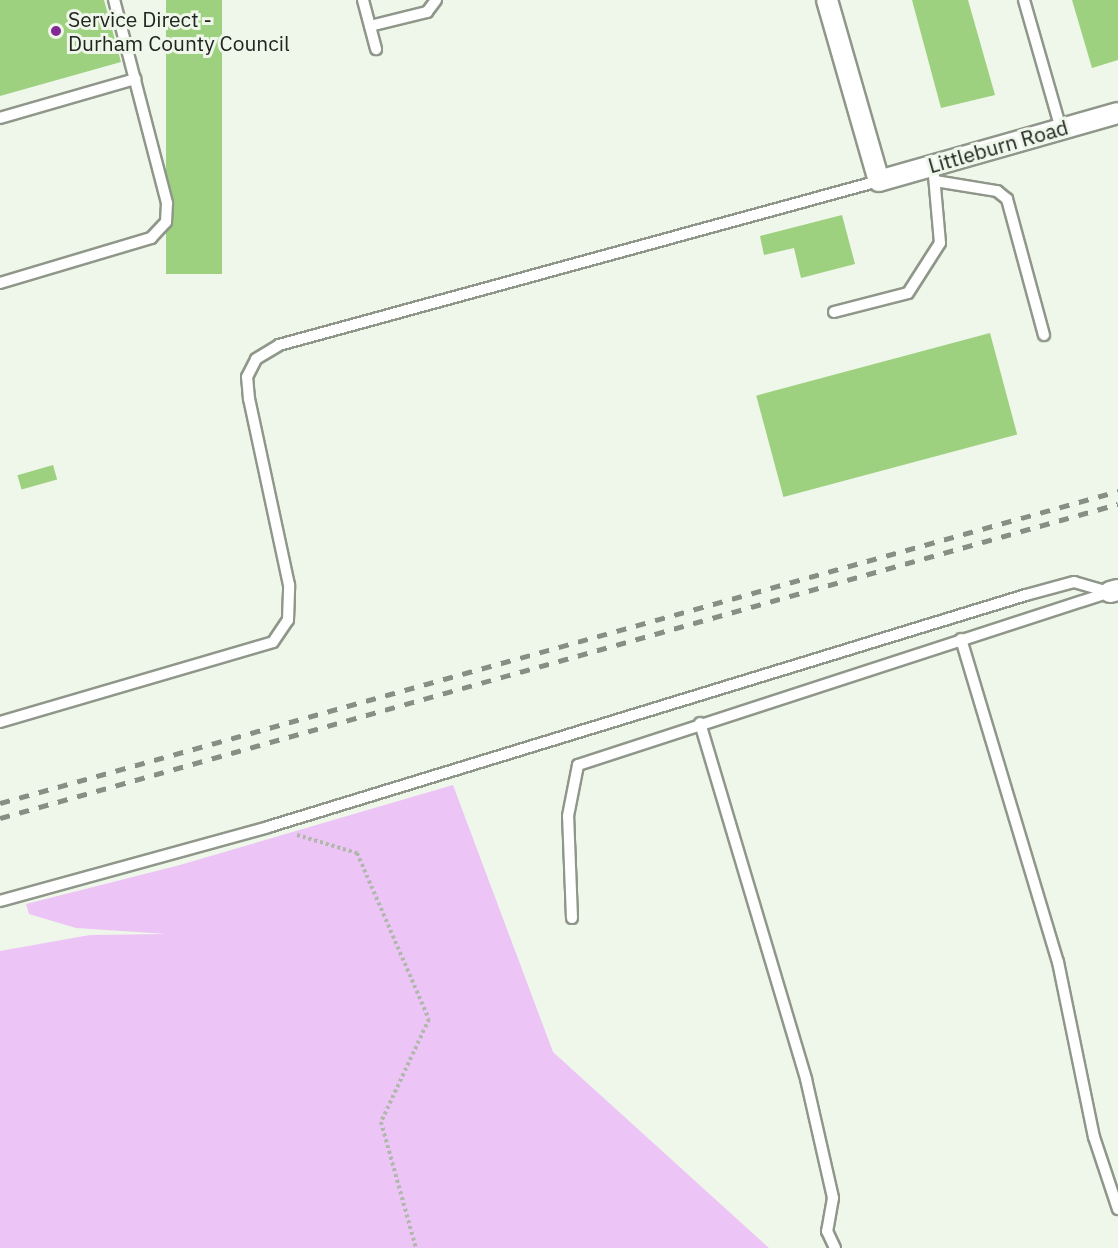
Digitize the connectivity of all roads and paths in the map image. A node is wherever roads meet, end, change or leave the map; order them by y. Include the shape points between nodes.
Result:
1 (114, 0) edge
2 (363, 0) edge
3 (436, 0) edge
4 (827, 0) edge
5 (1024, 0) edge
6 (370, 26) junction
7 (376, 49) dead end
8 (135, 79) junction
9 (1118, 113) edge
10 (0, 118) edge
11 (1061, 129) junction
12 (933, 172) junction
13 (879, 181) junction
14 (0, 283) edge
15 (834, 312) dead end
16 (1044, 335) dead end
17 (1114, 591) edge
18 (961, 639) junction
19 (0, 722) edge
20 (700, 723) junction
21 (268, 827) junction
22 (0, 901) edge
23 (572, 918) dead end
24 (1118, 1209) edge
25 (416, 1248) edge
26 (834, 1248) edge

1 - 8 lane
2 - 6 lane
3 - 6 lane via 427,12
4 - 13 street
5 - 11 lane
6 - 7 lane
8 - 10 lane
8 - 14 lane via 167,203 166,222 151,238
9 - 11 street, Littleburn Road
11 - 12 street, Littleburn Road
12 - 13 street, Littleburn Road
12 - 15 lane via 940,243 908,293
12 - 16 lane via 997,191 1007,199
13 - 19 lane via 279,345 256,358 247,377 249,399 289,585 288,620 273,642
17 - 18 lane
17 - 21 lane via 1074,582 1026,595
18 - 20 lane
18 - 24 lane via 1058,962 1094,1137
20 - 23 lane via 578,765 568,816
20 - 26 lane via 806,1080 833,1198 827,1231
21 - 22 lane
21 - 25 path via 357,853 429,1019 381,1122

